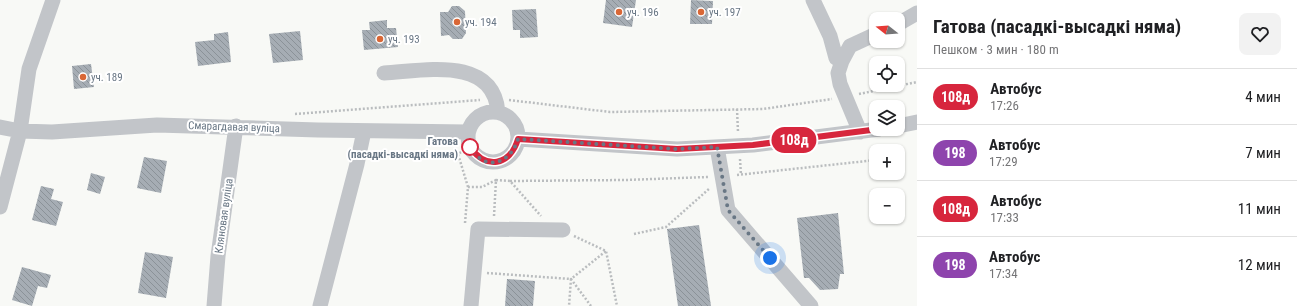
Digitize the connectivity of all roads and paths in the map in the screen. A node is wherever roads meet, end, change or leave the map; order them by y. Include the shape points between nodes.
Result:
1 (53, 0) edge
2 (813, 0) edge
3 (917, 13) edge
4 (905, 20) edge
5 (869, 37) edge
6 (842, 61) junction
7 (384, 73) dead end
8 (917, 82) edge
9 (845, 97) junction
10 (497, 106) junction
11 (288, 114) dead end
12 (917, 122) edge
13 (905, 125) edge
14 (236, 126) junction
15 (0, 127) edge
16 (20, 131) junction
17 (364, 131) junction
18 (869, 131) edge
19 (468, 132) junction
20 (860, 132) junction
21 (518, 139) junction
22 (470, 147) junction
23 (717, 147) junction
24 (869, 161) edge
25 (722, 177) junction
26 (510, 181) junction
27 (468, 187) dead end
28 (0, 207) edge
29 (493, 229) junction
30 (563, 230) junction
31 (634, 234) dead end
32 (606, 251) junction
33 (474, 273) junction
34 (571, 279) junction
35 (616, 305) edge
36 (214, 306) edge
37 (320, 306) edge
38 (471, 306) edge
39 (569, 306) edge
40 (591, 306) edge
41 (811, 306) edge

1 - 16 street via 29,69
2 - 6 street via 830,36 836,58
3 - 4 street
5 - 6 street via 850,46
6 - 9 street via 838,73
7 - 10 street via 453,69 486,84
8 - 9 path
9 - 10 path via 763,109 610,112
9 - 20 street
10 - 11 path
10 - 19 street via 476,118
10 - 21 street via 513,122
12 - 13 street
14 - 16 street, Смарагдавая вуліца via 157,125 52,132
14 - 17 street, Смарагдавая вуліца
14 - 36 street, Кляновая вуліца via 218,256
15 - 16 street, Смарагдавая вуліца
16 - 28 street
17 - 19 street, Смарагдавая вуліца
17 - 37 street
18 - 20 street
19 - 22 street
20 - 23 street
21 - 22 street via 515,150 508,158 497,162 486,162 476,156
21 - 23 street via 677,149
22 - 27 path via 458,154
23 - 25 street
24 - 25 path
25 - 26 path
25 - 31 path via 666,226
25 - 41 street via 728,210
26 - 29 path via 496,180
26 - 30 path via 545,221
29 - 30 street
29 - 33 street via 478,229
30 - 32 path
32 - 34 path
32 - 35 path
33 - 34 path
33 - 38 street
34 - 39 path
34 - 40 path

